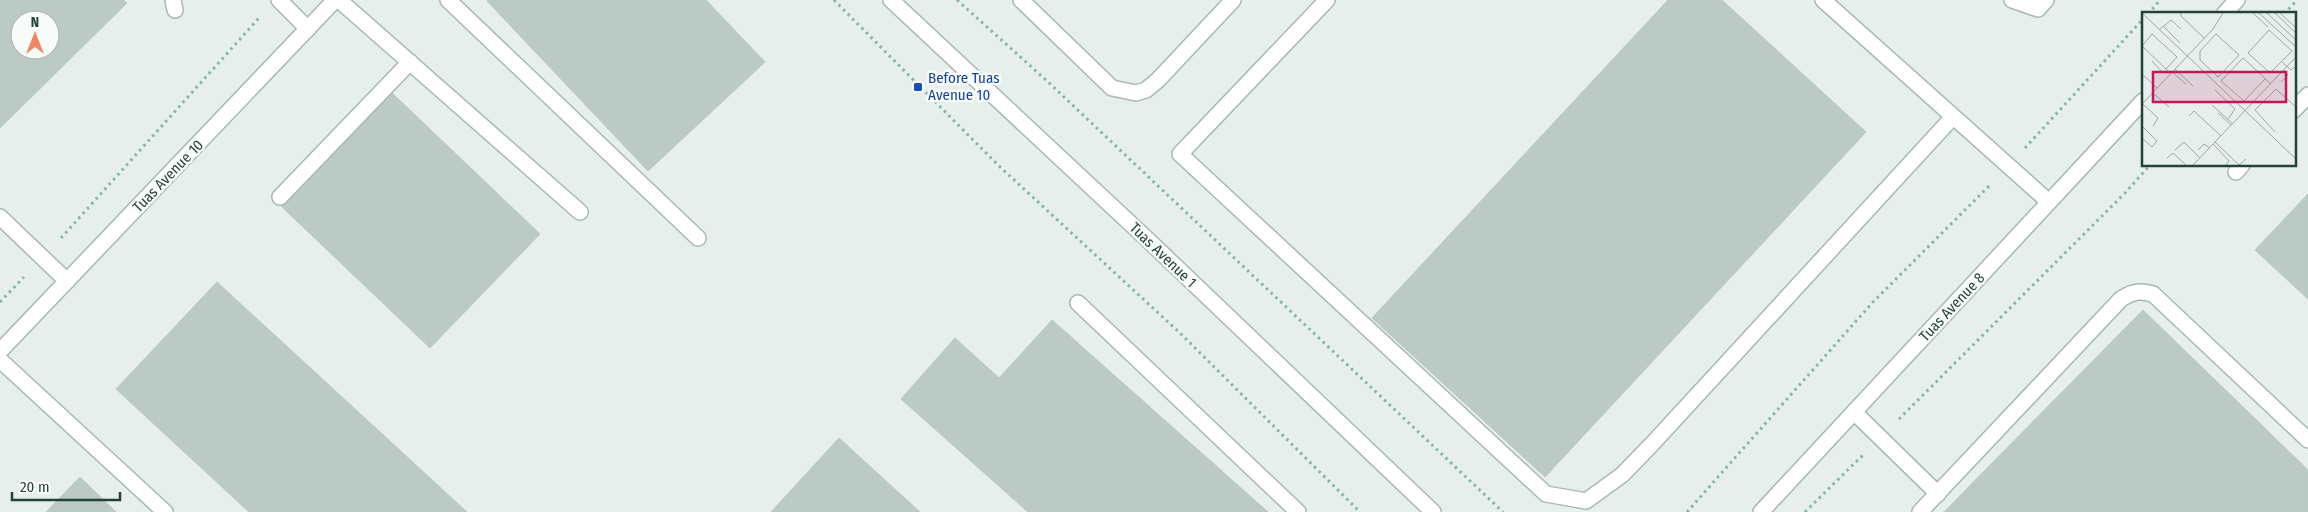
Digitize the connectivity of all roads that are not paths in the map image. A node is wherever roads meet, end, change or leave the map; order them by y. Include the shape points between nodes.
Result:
1 (279, 0) edge
2 (337, 0) edge
3 (891, 0) edge
4 (1022, 0) edge
5 (1233, 0) edge
6 (1327, 0) edge
7 (1822, 0) edge
8 (2012, 0) edge
9 (2046, 0) edge
10 (2237, 0) edge
11 (457, 3) edge
12 (2226, 12) edge
13 (308, 29) junction
14 (410, 62) junction
15 (2308, 95) edge
16 (2142, 102) edge
17 (2296, 108) edge
18 (1952, 118) junction
19 (280, 198) dead end
20 (2049, 202) junction
21 (580, 212) dead end
22 (0, 217) edge
23 (698, 238) dead end
24 (67, 281) junction
25 (1078, 303) dead end
26 (0, 351) edge
27 (0, 360) edge
28 (1854, 412) junction
29 (2308, 440) edge
30 (1938, 494) junction
31 (165, 512) edge
32 (1298, 512) edge
33 (1433, 512) edge
34 (1761, 512) edge
35 (1920, 512) edge

1 - 13 street
2 - 13 street, Tuas Avenue 10
2 - 14 street
3 - 33 street, Tuas Avenue 1
4 - 5 street via 1112,88 1136,93 1152,85
6 - 18 street via 1180,154 1546,494 1586,501 1622,475
7 - 18 street
8 - 9 street via 2038,8
10 - 12 street
11 - 23 street
13 - 24 street, Tuas Avenue 10
14 - 19 street
14 - 21 street
15 - 17 street
16 - 20 street, Tuas Avenue 8
18 - 20 street
20 - 28 street, Tuas Avenue 8
22 - 24 street
24 - 26 street, Tuas Avenue 10
25 - 32 street
27 - 31 street
28 - 30 street
28 - 34 street, Tuas Avenue 8
29 - 30 street via 2153,294 2132,292 2120,299
30 - 35 street

